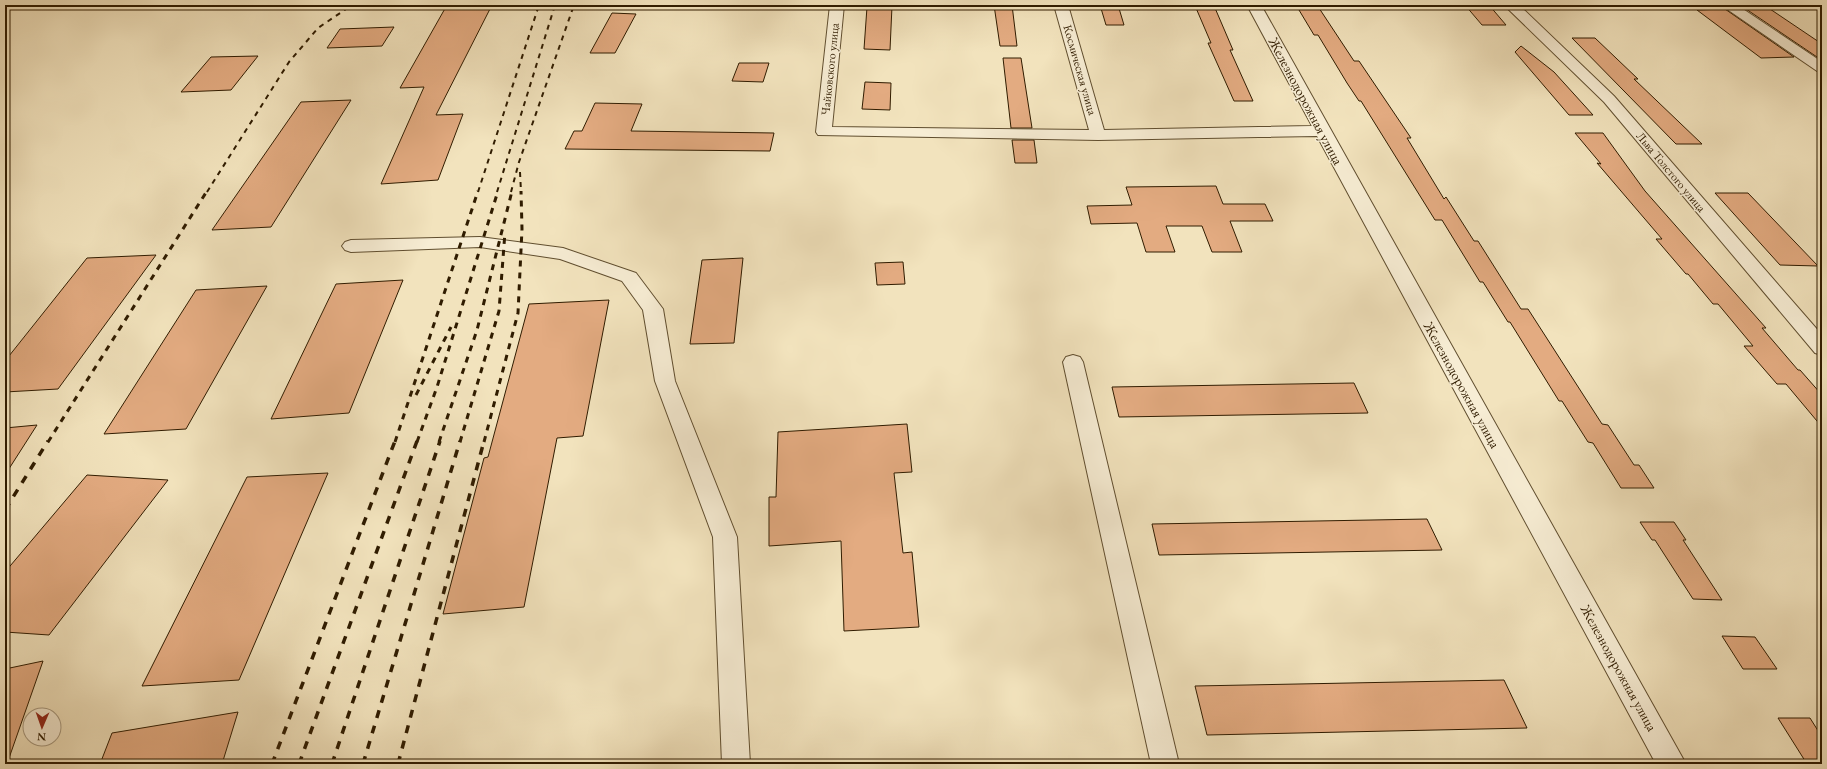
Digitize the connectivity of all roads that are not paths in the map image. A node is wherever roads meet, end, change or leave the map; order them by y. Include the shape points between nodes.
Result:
1 (837, 5) edge
2 (1061, 5) edge
3 (1254, 5) edge
4 (1511, 5) edge
5 (1728, 5) edge
6 (1822, 68) edge
7 (1322, 131) junction
8 (1098, 135) junction
9 (351, 246) dead end
10 (1822, 348) edge
11 (1073, 362) dead end
12 (736, 764) edge
13 (1165, 764) edge
14 (1661, 764) edge
15 (1672, 764) edge

1 - 8 street, Чайковского улица via 824,132
2 - 8 street, Космическая улица
3 - 7 street, Железнодорожная улица
4 - 10 street, Льва Толстого улица via 1609,99
5 - 6 street
7 - 8 street
7 - 15 street, Железнодорожная улица
9 - 12 street via 480,242 563,254 629,277 653,309 665,381 725,537
11 - 13 street
14 - 15 street

